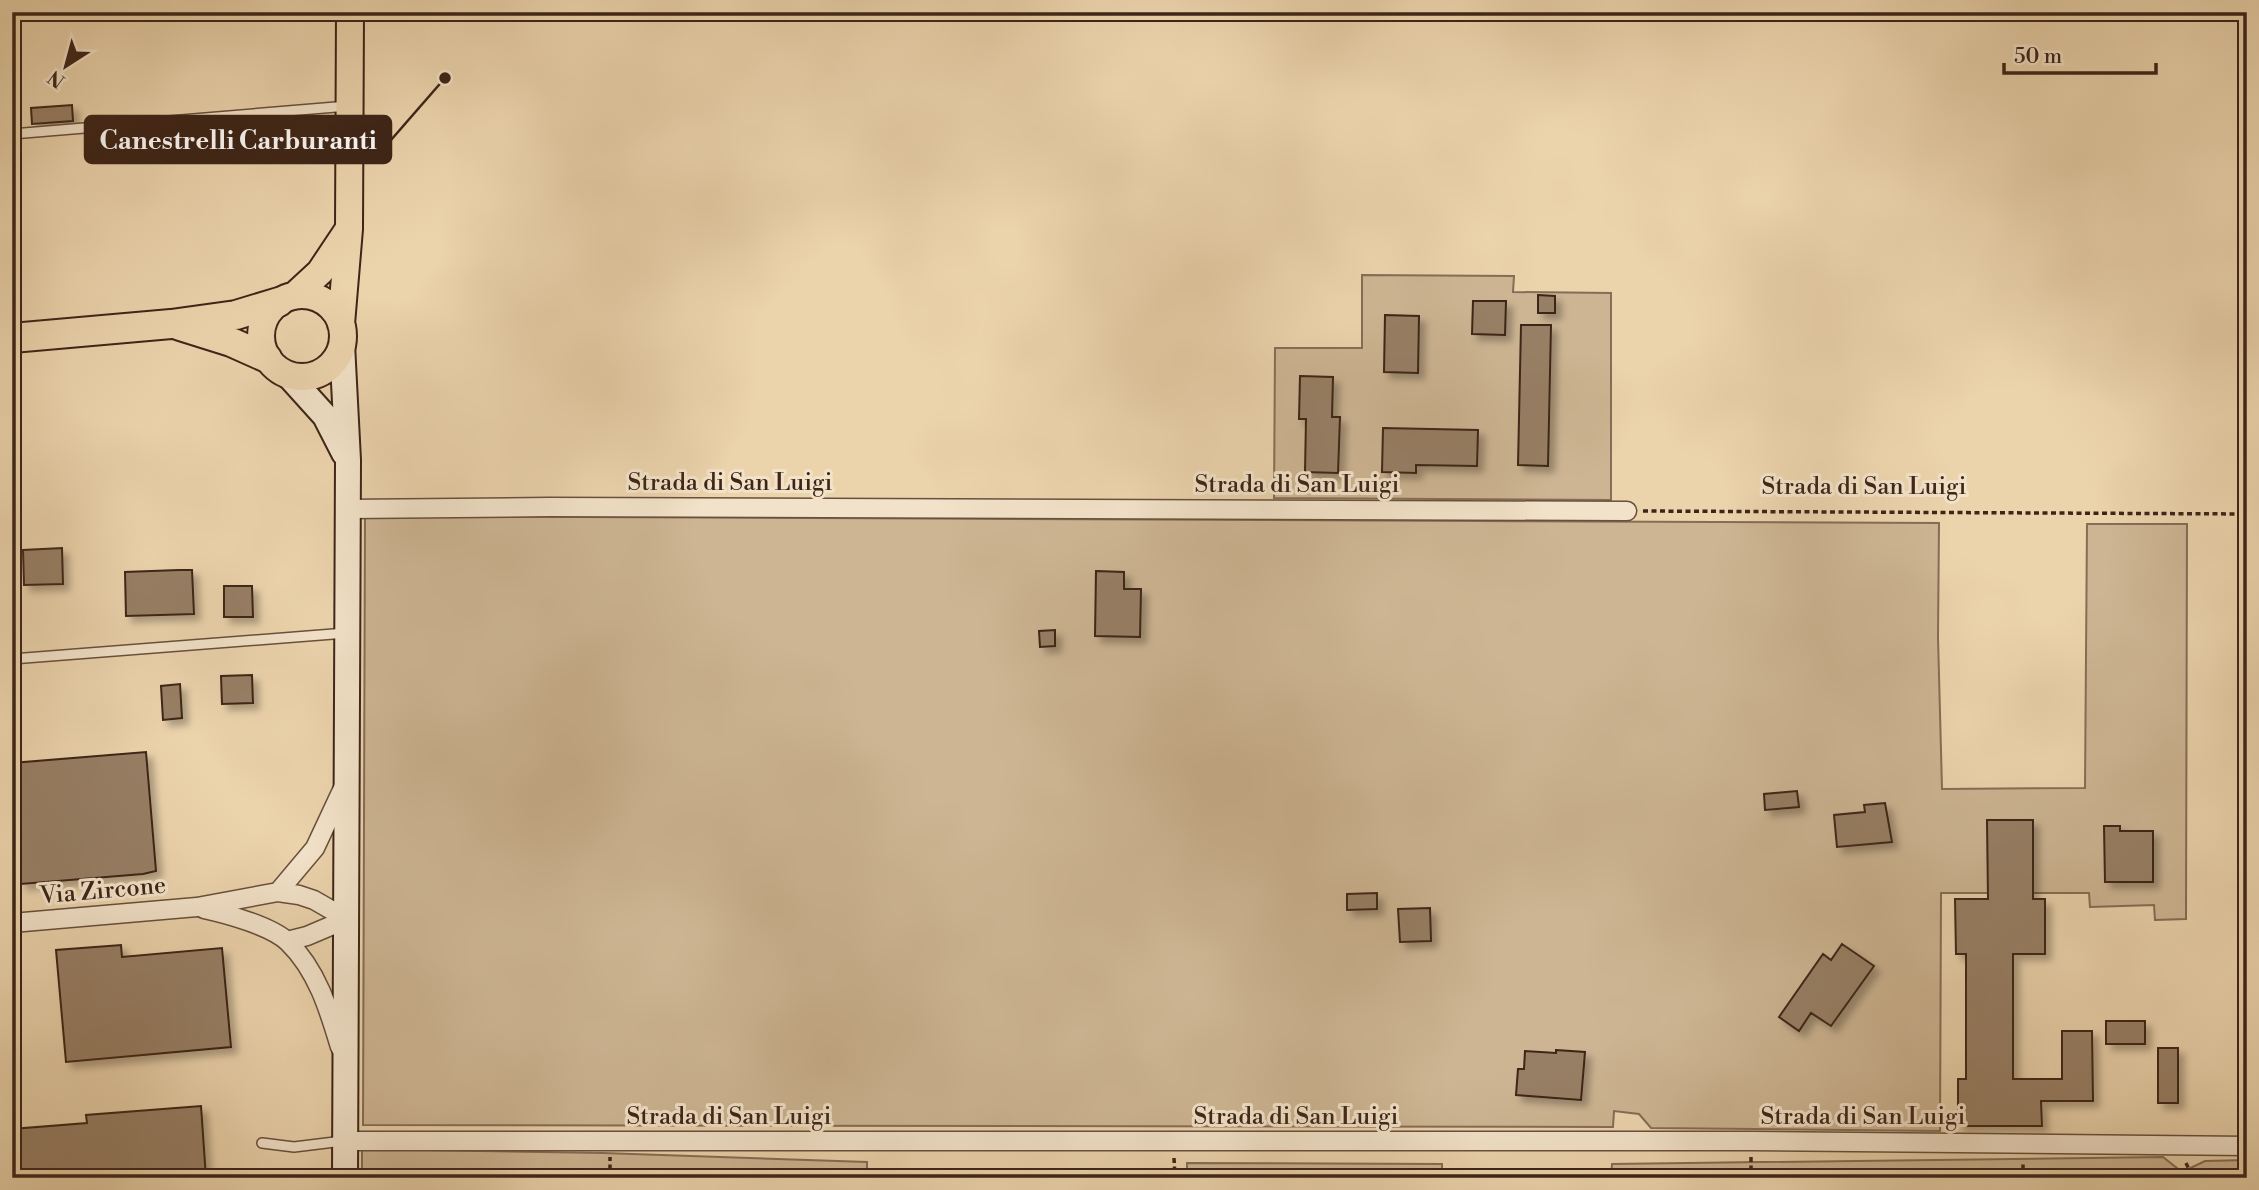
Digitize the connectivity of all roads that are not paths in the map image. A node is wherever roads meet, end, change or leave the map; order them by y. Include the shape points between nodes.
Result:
1 (350, 12) edge
2 (350, 106) junction
3 (12, 134) edge
4 (349, 229) junction
5 (287, 299) junction
6 (171, 324) junction
7 (342, 334) junction
8 (12, 338) edge
9 (278, 366) junction
10 (348, 460) junction
11 (348, 509) junction
12 (1627, 511) road end
13 (347, 633) junction
14 (12, 659) edge
15 (345, 783) junction
16 (278, 892) junction
17 (197, 907) junction
18 (347, 919) junction
19 (12, 923) edge
20 (287, 940) junction
21 (345, 1064) junction
22 (345, 1140) junction
23 (261, 1143) dead end
24 (2247, 1146) edge
25 (345, 1178) edge

1 - 2 main road
2 - 3 lane
2 - 4 main road
4 - 5 main road via 320,272
4 - 7 main road
5 - 6 highway via 236,315
5 - 7 main road via 318,298 328,304
5 - 9 main road via 270,310 261,334 262,346
6 - 8 highway
6 - 9 highway via 231,342
7 - 9 main road via 333,363 316,375 302,377
7 - 10 main road
9 - 10 main road via 325,416
10 - 11 main road
11 - 12 street, Strada di San Luigi
11 - 13 main road
13 - 14 lane
13 - 15 main road
15 - 16 street via 315,848
15 - 18 main road
16 - 17 street, Via Zircone
16 - 18 street, Via Zircone via 314,900
17 - 19 street, Via Zircone
17 - 20 street, Via Zircone via 230,914
18 - 20 street
18 - 21 main road
20 - 21 street, Via Zircone via 320,989
21 - 22 main road
22 - 23 lane via 294,1147
22 - 24 street, Strada di San Luigi
22 - 25 main road

